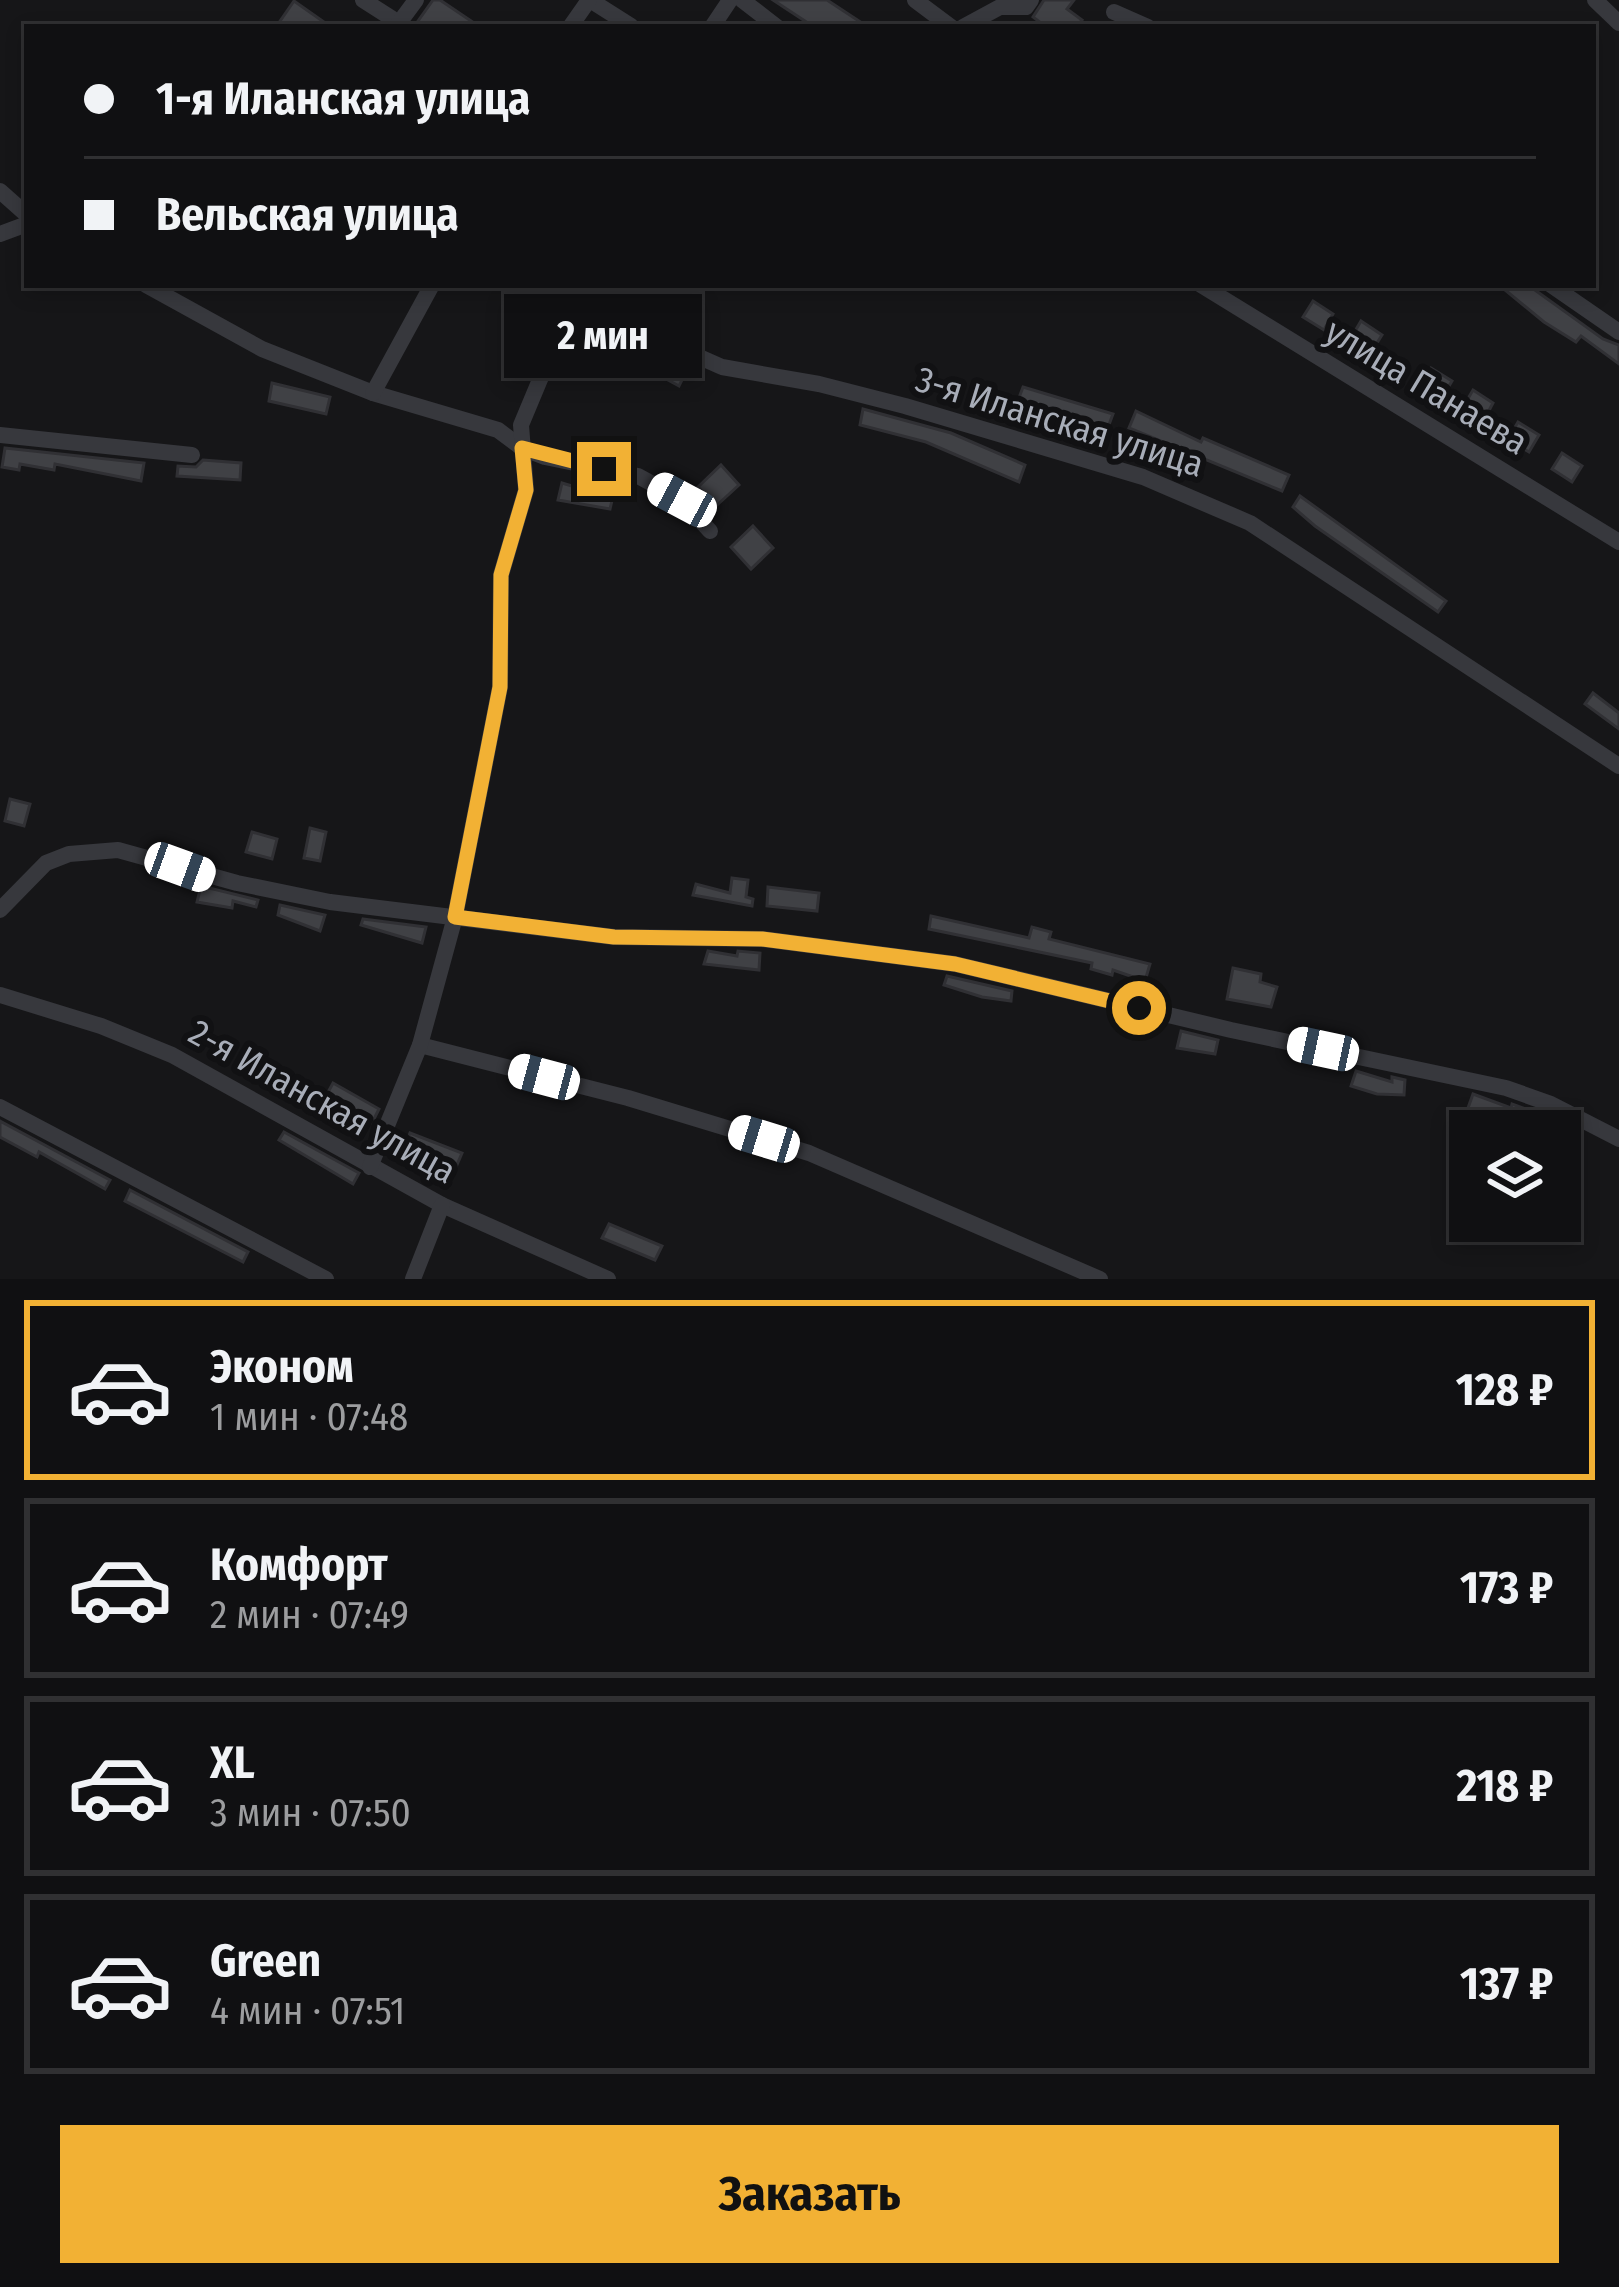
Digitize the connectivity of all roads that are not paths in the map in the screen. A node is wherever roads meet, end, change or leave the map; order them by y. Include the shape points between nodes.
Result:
1 (363, 0) edge
2 (589, 0) edge
3 (742, 0) edge
4 (915, 0) edge
5 (1031, 0) edge
6 (1595, 0) edge
7 (1000, 3) edge
8 (1619, 22) edge
9 (397, 24) edge
10 (628, 24) edge
11 (773, 24) edge
12 (947, 24) edge
13 (968, 24) edge
14 (0, 191) edge
15 (24, 212) edge
16 (151, 288) edge
17 (431, 288) edge
18 (1206, 288) edge
19 (1554, 288) edge
20 (564, 291) edge
21 (1619, 332) edge
22 (373, 393) junction
23 (0, 435) edge
24 (522, 448) junction
25 (192, 454) dead end
26 (710, 531) dead end
27 (1619, 542) edge
28 (1619, 766) edge
29 (0, 910) edge
30 (455, 917) junction
31 (0, 995) edge
32 (420, 1045) junction
33 (0, 1107) edge
34 (1619, 1139) edge
35 (370, 1167) junction
36 (442, 1204) junction
37 (326, 1279) edge
38 (413, 1279) edge
39 (608, 1279) edge
40 (1100, 1279) edge

1 - 9 street
2 - 10 street
3 - 11 street
4 - 12 street
5 - 7 street via 1026,7
6 - 8 street
7 - 13 street
14 - 15 street
16 - 22 street via 262,349
17 - 22 street
18 - 27 street, улица Панаева
19 - 21 street
20 - 24 street via 554,346 520,425
20 - 28 street, 3-я Иланская улица via 739,373 905,406 1208,502
22 - 24 street via 498,430
23 - 25 street
24 - 26 street via 638,476 682,500
24 - 30 street via 526,490 501,575 500,687
29 - 30 street via 46,863 118,850 330,902
30 - 32 street
30 - 34 street via 614,937 762,939 955,964 1506,1088
31 - 35 street, 2-я Иланская улица via 172,1055
32 - 35 street
32 - 40 street via 809,1153
33 - 37 street
35 - 36 street, 2-я Иланская улица
36 - 38 street
36 - 39 street, 2-я Иланская улица

